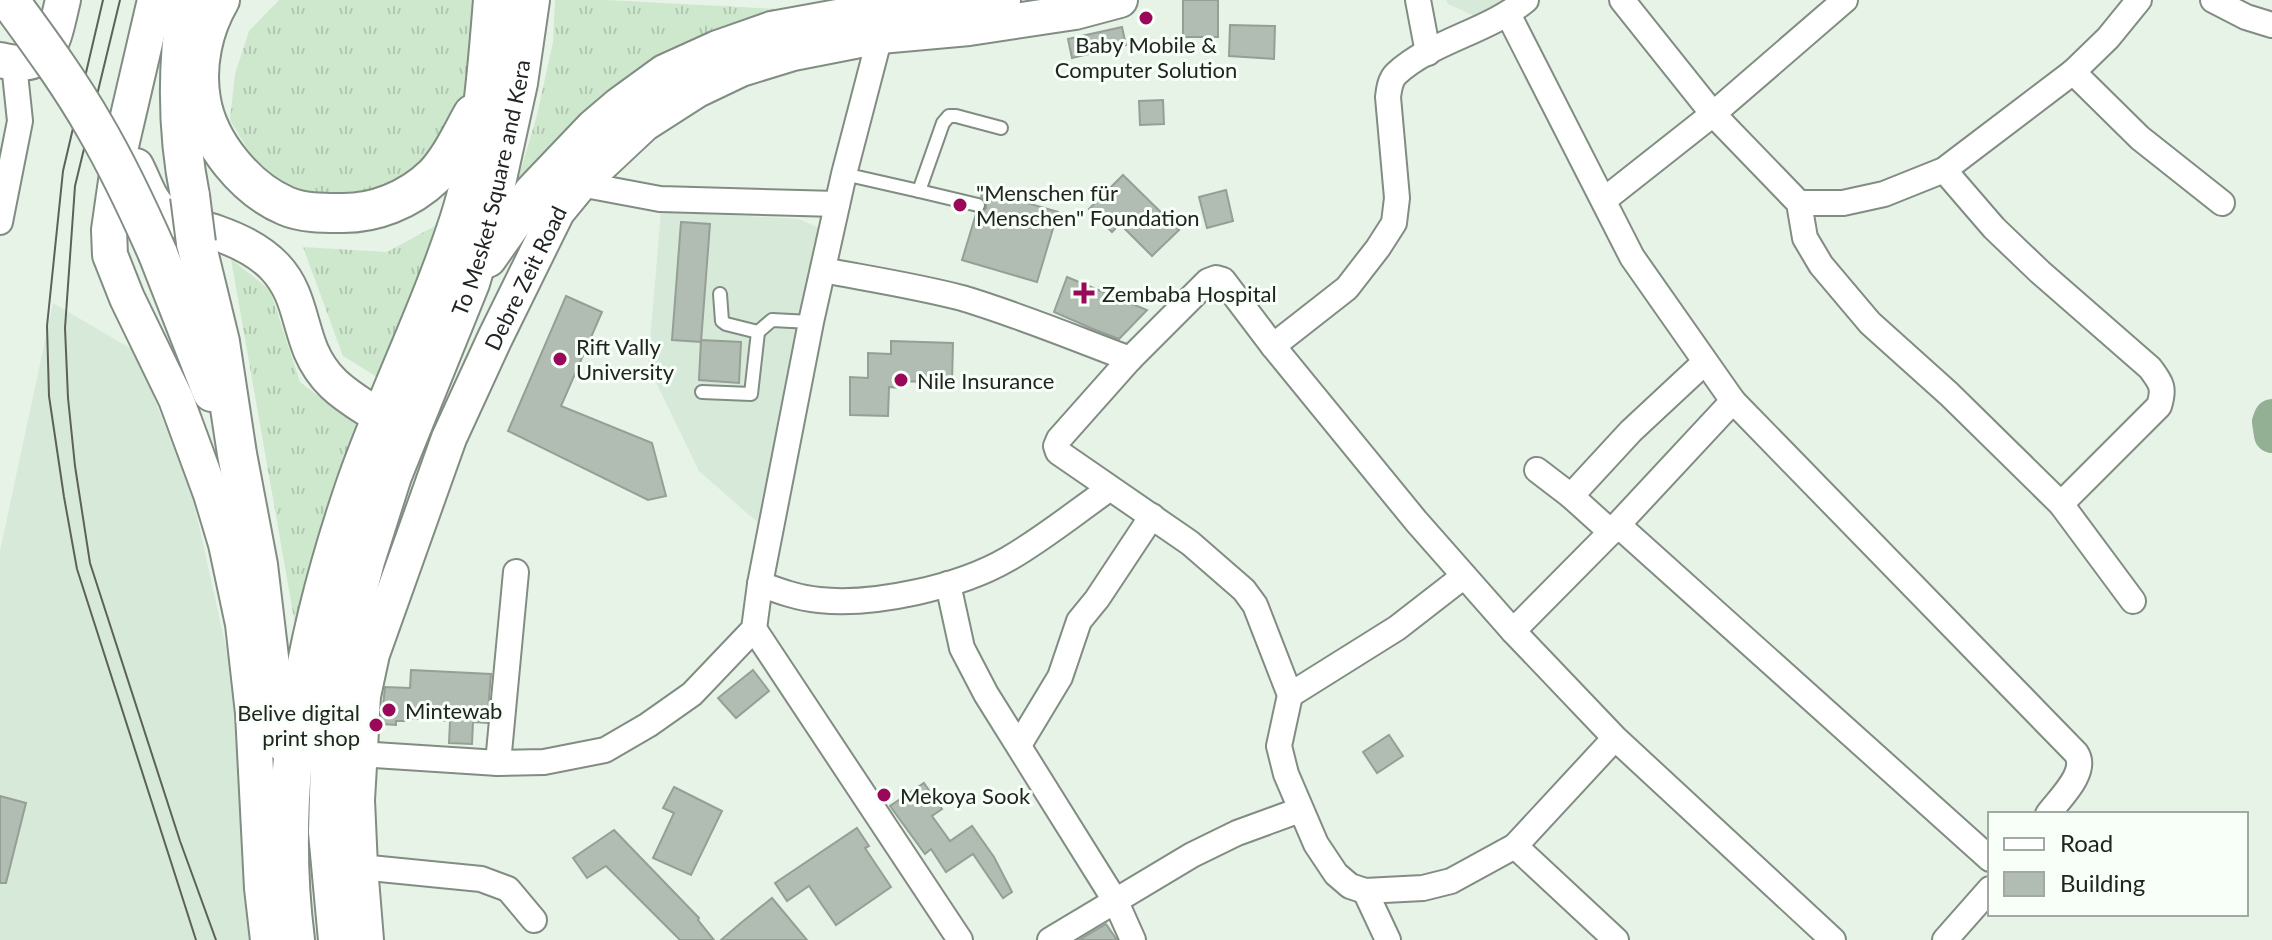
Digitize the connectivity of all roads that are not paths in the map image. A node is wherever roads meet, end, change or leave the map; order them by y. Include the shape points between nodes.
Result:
1 (9, 0) edge
2 (155, 0) edge
3 (187, 0) edge
4 (220, 0) edge
5 (493, 0) edge
6 (530, 0) edge
7 (1001, 0) edge
8 (1120, 0) edge
9 (1418, 0) edge
10 (1622, 0) edge
11 (2139, 0) edge
12 (2213, 0) edge
13 (1832, 4) edge
14 (60, 6) edge
15 (1517, 7) edge
16 (2272, 25) edge
17 (880, 36) junction
18 (1428, 53) junction
19 (7, 62) edge
20 (2073, 72) junction
21 (486, 92) junction
22 (1713, 114) junction
23 (1001, 128) dead end
24 (124, 136) junction
25 (1944, 170) junction
26 (844, 174) junction
27 (580, 184) junction
28 (919, 191) junction
29 (1604, 200) junction
30 (1799, 203) junction
31 (2222, 203) dead end
32 (837, 204) junction
33 (978, 205) dead end
34 (0, 222) edge
35 (823, 270) junction
36 (470, 283) junction
37 (720, 294) dead end
38 (811, 322) junction
39 (758, 332) junction
40 (1273, 346) junction
41 (1130, 359) junction
42 (1704, 363) junction
43 (702, 392) dead end
44 (1733, 401) junction
45 (366, 408) dead end
46 (237, 454) junction
47 (1537, 470) dead end
48 (1109, 489) junction
49 (1571, 496) junction
50 (2061, 504) junction
51 (1152, 516) junction
52 (1615, 529) junction
53 (516, 572) dead end
54 (1464, 576) junction
55 (760, 584) junction
56 (948, 584) junction
57 (2133, 601) dead end
58 (754, 629) junction
59 (1513, 631) junction
60 (1290, 695) junction
61 (1615, 738) junction
62 (1019, 745) junction
63 (359, 754) junction
64 (291, 759) junction
65 (498, 763) junction
66 (1300, 810) junction
67 (2049, 812) edge
68 (1515, 846) junction
69 (1988, 857) edge
70 (360, 867) junction
71 (1365, 891) junction
72 (1988, 891) edge
73 (1116, 902) junction
74 (534, 920) dead end
75 (268, 940) edge
76 (295, 940) edge
77 (338, 940) edge
78 (366, 940) edge
79 (960, 940) edge
80 (1050, 940) edge
81 (1133, 940) edge
82 (1388, 940) edge
83 (1616, 940) edge
84 (1833, 940) edge
85 (1945, 940) edge

1 - 46 main road, bridge via 95,127 134,199
2 - 24 main road
3 - 46 main road, bridge via 179,98 183,159
4 - 21 main road via 202,43 199,72 209,126 234,169 287,207 358,214 393,203 432,178
5 - 21 main road
6 - 36 main road, To Mesket Square and Kera via 518,83
7 - 36 main road via 772,31 665,74 594,129 533,193
8 - 17 main road, Debre Zeit Road via 969,28
9 - 18 street
10 - 22 street
11 - 20 street
12 - 16 street
13 - 22 street
14 - 19 main road via 52,44 40,59
15 - 18 street
15 - 29 street
17 - 26 street
17 - 27 main road, Debre Zeit Road via 793,53 697,90 644,124
18 - 40 street via 1390,82 1394,223 1347,288
19 - 34 street via 20,121
20 - 25 street
20 - 31 street via 2140,138
21 - 64 main road via 459,220 358,480 323,593
22 - 29 street
22 - 30 street
23 - 28 lane via 949,116
24 - 45 main road via 162,211 248,247 278,269 292,289 321,370 339,391
24 - 75 main road via 110,255 176,399 226,544 243,624 253,713
25 - 30 street via 1884,194 1843,203
25 - 50 street via 1994,228 2161,382 2159,406
26 - 28 lane
26 - 32 street
27 - 32 street via 660,199
27 - 63 main road, Debre Zeit Road via 557,212 495,338 439,435 372,654
28 - 33 lane
29 - 42 street via 1632,257
30 - 50 street via 1805,238 1870,323
32 - 35 street
35 - 38 street
35 - 41 street via 964,299
36 - 77 main road, To Mesket Square and Kera via 392,476 345,639 330,758 328,832
37 - 39 lane via 722,321
38 - 39 lane via 772,320
38 - 55 street
39 - 43 lane via 751,394
40 - 41 street via 1230,287 1216,278
40 - 54 street
41 - 48 street via 1056,446
42 - 44 street
42 - 49 street
44 - 52 street
44 - 67 street via 2076,753 2078,773
46 - 64 main road via 262,593 275,708
47 - 49 street
48 - 51 street
48 - 56 street via 1007,560
49 - 52 street
50 - 57 street
51 - 60 street via 1244,590 1255,605
51 - 62 street via 1079,621 1060,677
52 - 59 street
52 - 69 street
53 - 65 street
54 - 59 street
54 - 60 street via 1397,628
55 - 56 street via 820,600 865,601
55 - 58 street
56 - 62 street via 962,648
58 - 65 street via 692,694 605,750 544,762
58 - 79 street
59 - 61 street
60 - 66 street via 1279,746
61 - 68 street
61 - 84 street
62 - 73 street
63 - 65 street
63 - 70 main road, Debre Zeit Road
64 - 76 main road via 288,826
66 - 71 street via 1336,874
66 - 73 street via 1192,855
68 - 71 street via 1451,881
68 - 83 street
70 - 74 street via 481,879 508,889
70 - 78 main road, Debre Zeit Road
71 - 82 street
72 - 85 street
73 - 80 street
73 - 81 street

